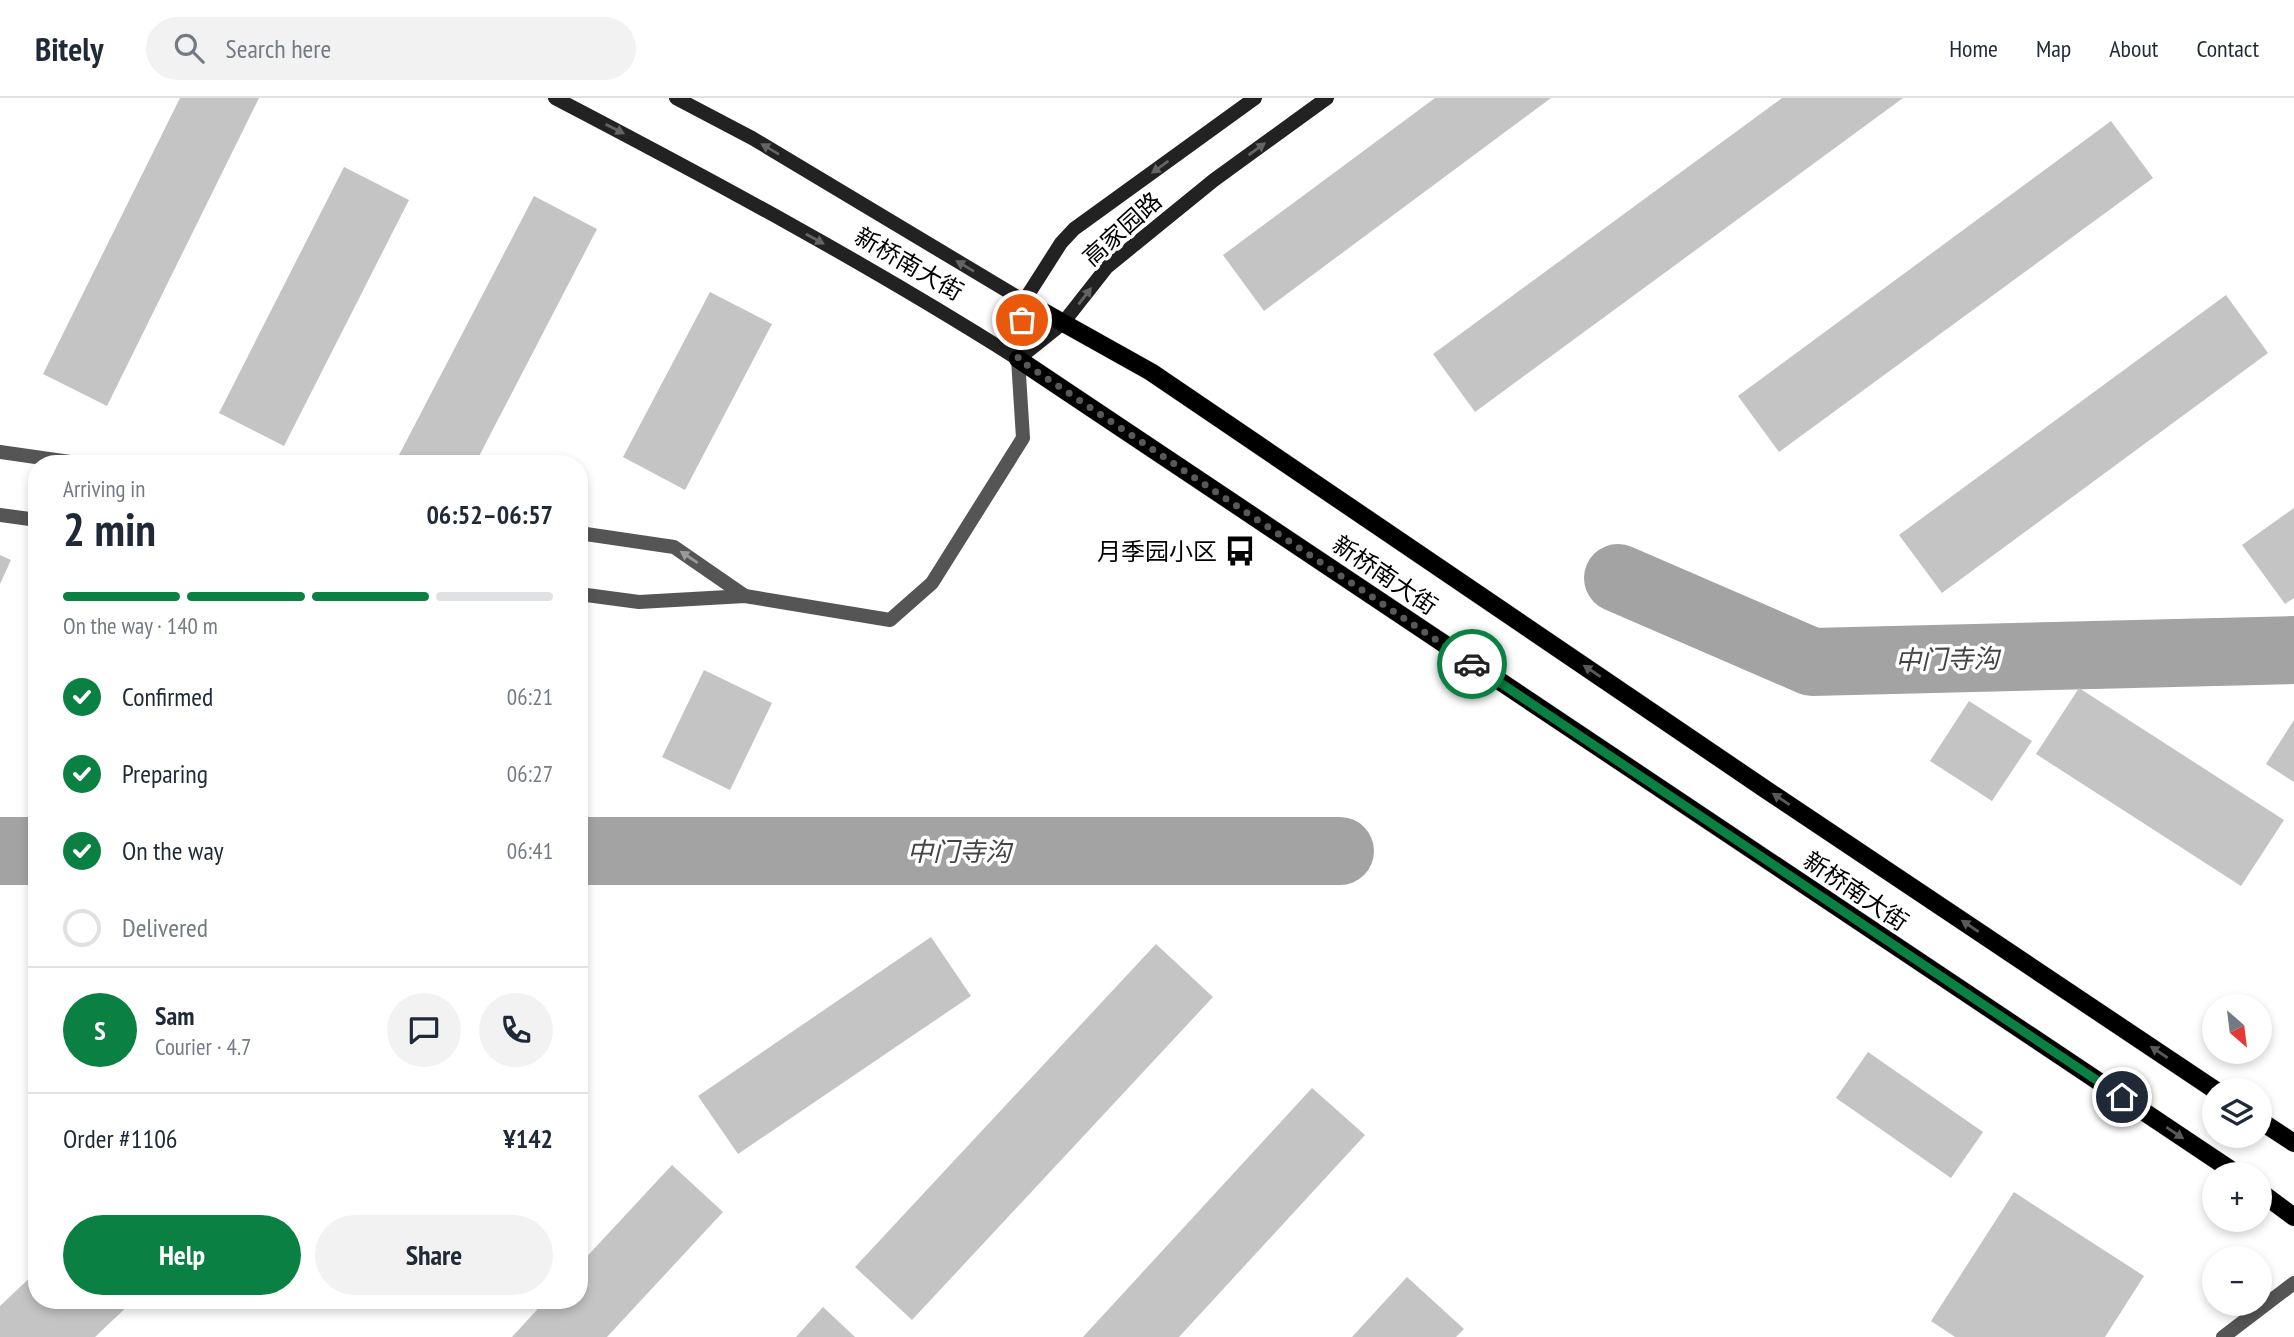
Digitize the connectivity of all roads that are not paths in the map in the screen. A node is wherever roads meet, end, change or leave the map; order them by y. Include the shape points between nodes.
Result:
1 (555, 98) edge
2 (676, 98) edge
3 (1255, 98) edge
4 (1327, 98) edge
5 (1024, 301) junction
6 (1063, 323) junction
7 (1018, 359) junction
8 (0, 452) edge
9 (28, 456) edge
10 (0, 514) edge
11 (28, 519) edge
12 (588, 534) edge
13 (588, 595) edge
14 (745, 596) junction
15 (2202, 1081) edge
16 (2272, 1129) edge
17 (2294, 1143) edge
18 (2219, 1162) edge
19 (2272, 1201) edge
20 (2294, 1217) edge
21 (2294, 1283) edge
22 (2223, 1337) edge

1 -> 7 main road, 新桥南大街 via 923,299
5 -> 2 main road, 新桥南大街 via 752,138
3 -> 5 main road, 高家园路 via 1074,229
6 -> 4 main road, 高家园路 via 1107,267 1214,180
5 - 6 main road, 新桥南大街
5 - 7 main road, 高家园路
6 - 7 main road, 高家园路
15 -> 6 main road, 新桥南大街 via 1151,372
7 - 14 street via 1023,438 932,583 907,606 890,620
7 -> 18 main road, 新桥南大街
8 - 9 street
10 - 11 street
14 -> 12 street via 674,547
13 - 14 street via 639,602
16 - 17 main road
19 - 20 main road
21 - 22 street

